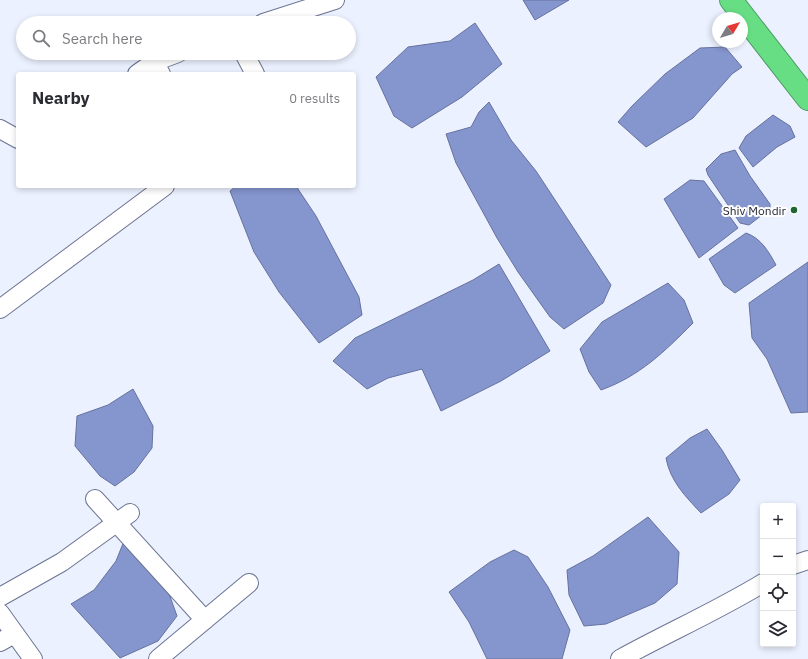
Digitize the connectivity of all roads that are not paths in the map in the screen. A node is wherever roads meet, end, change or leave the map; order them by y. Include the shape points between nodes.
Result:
1 (336, 0) edge
2 (731, 0) edge
3 (285, 16) edge
4 (169, 60) edge
5 (248, 60) edge
6 (158, 68) edge
7 (144, 72) edge
8 (254, 72) edge
9 (808, 99) edge
10 (0, 129) edge
11 (16, 138) edge
12 (163, 188) edge
13 (0, 309) edge
14 (95, 499) dead end
15 (124, 518) junction
16 (808, 560) edge
17 (796, 564) edge
18 (249, 583) dead end
19 (760, 585) edge
20 (0, 597) edge
21 (0, 613) edge
22 (205, 620) junction
23 (7, 638) edge
24 (33, 659) edge
25 (158, 659) edge
26 (620, 659) edge

1 - 3 street
2 - 9 highway
4 - 6 street
5 - 8 street
6 - 7 street
10 - 11 street
12 - 13 street
14 - 15 street
15 - 20 street via 62,562
15 - 22 street
16 - 17 street
18 - 22 street
19 - 26 street
21 - 23 street
22 - 25 street
23 - 24 street

